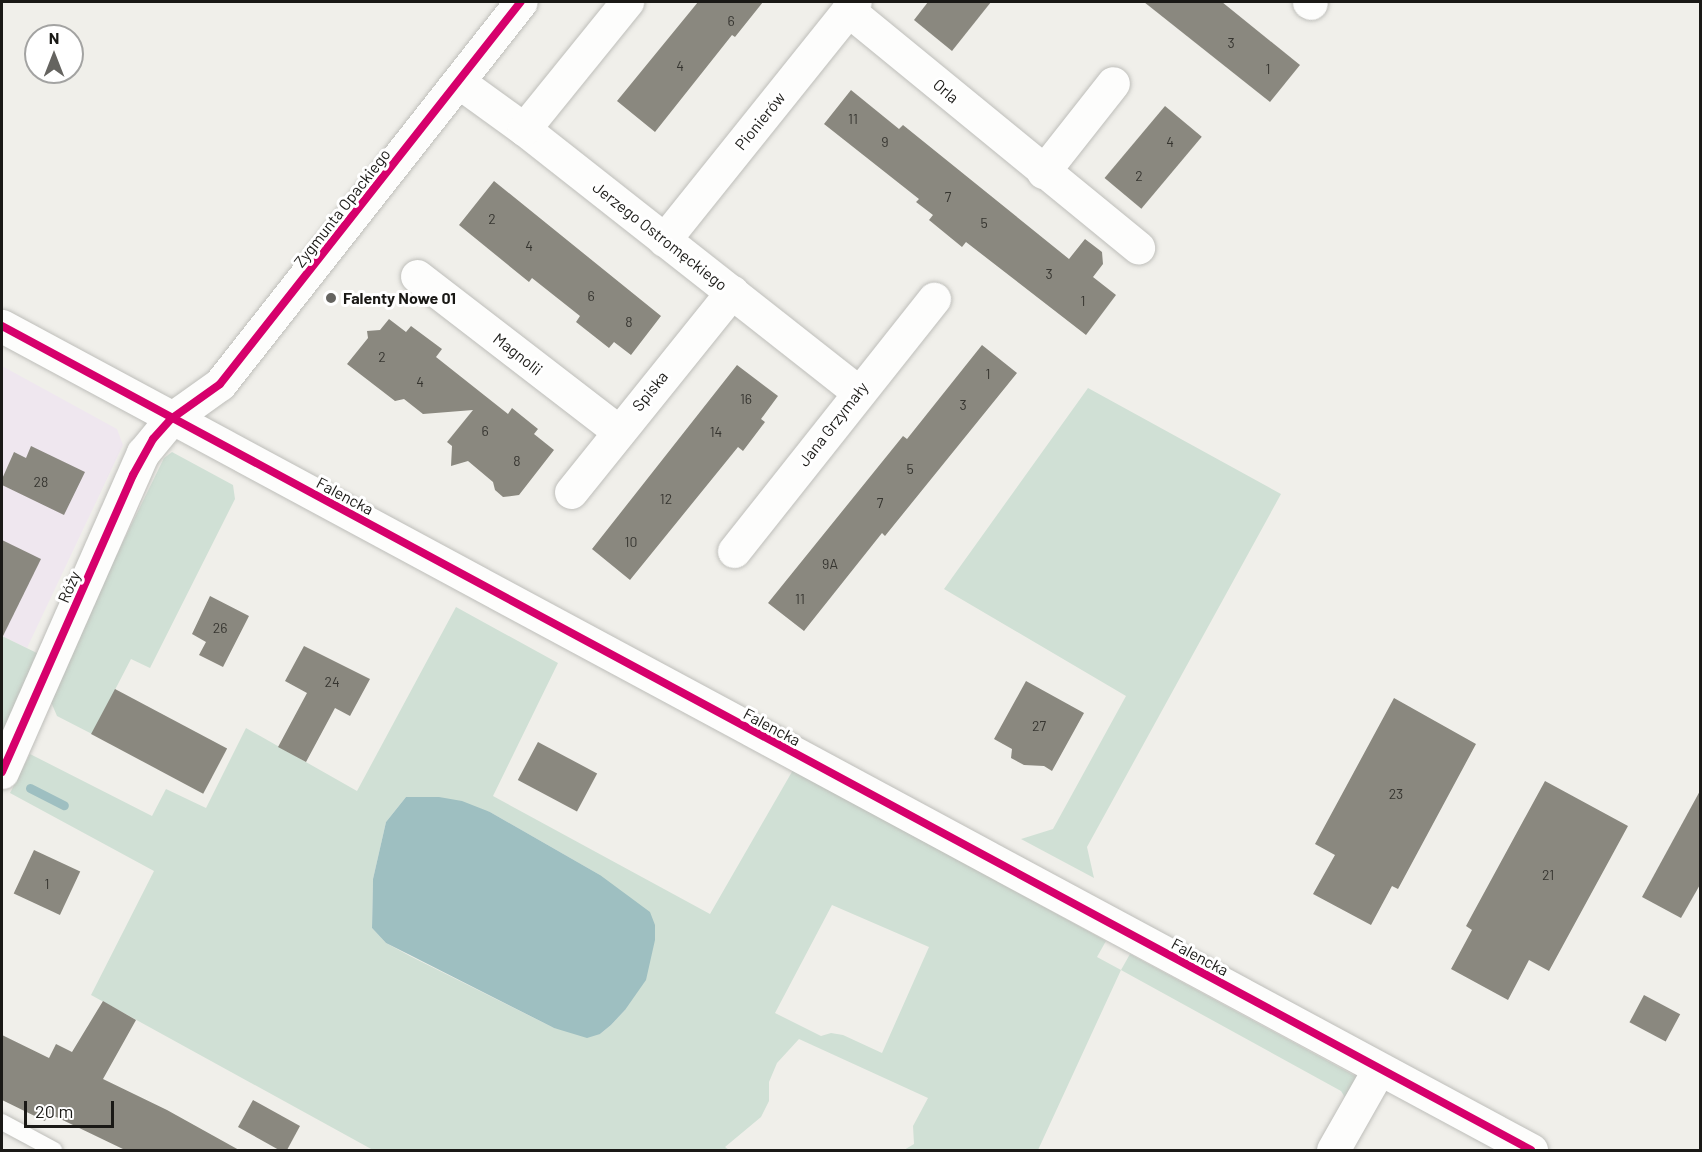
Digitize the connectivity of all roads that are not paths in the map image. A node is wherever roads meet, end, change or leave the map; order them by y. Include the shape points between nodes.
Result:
1 (521, 2) edge
2 (627, 2) edge
3 (852, 6) edge
4 (459, 82) junction
5 (1113, 83) dead end
6 (524, 129) junction
7 (1043, 172) junction
8 (664, 240) junction
9 (1138, 247) dead end
10 (417, 276) dead end
11 (732, 292) junction
12 (934, 299) dead end
13 (2, 326) edge
14 (858, 392) junction
15 (171, 419) junction
16 (618, 431) junction
17 (571, 492) dead end
18 (735, 551) dead end
19 (2, 772) edge
20 (1379, 1069) junction
21 (2, 1122) edge
22 (54, 1150) edge
23 (1334, 1150) edge
24 (1531, 1150) edge

1 - 4 street, Zygmunta Opackiego
2 - 6 street
3 - 7 street, Orla
3 - 8 street, Pionierów
4 - 6 street, Jerzego Ostromęckiego
4 - 15 street, Zygmunta Opackiego via 220,384
5 - 7 street
6 - 8 street, Jerzego Ostromęckiego
7 - 9 street, Orla
8 - 11 street, Jerzego Ostromęckiego
10 - 16 street, Magnolii
11 - 14 street, Jerzego Ostromęckiego
11 - 16 street, Spiska
12 - 14 street, Jana Grzymały
13 - 15 street, Falencka
14 - 18 street, Jana Grzymały
15 - 19 street, Róży via 143,453
15 - 20 street, Falencka
16 - 17 street, Spiska
20 - 23 street
20 - 24 street, Falencka
21 - 22 lane

